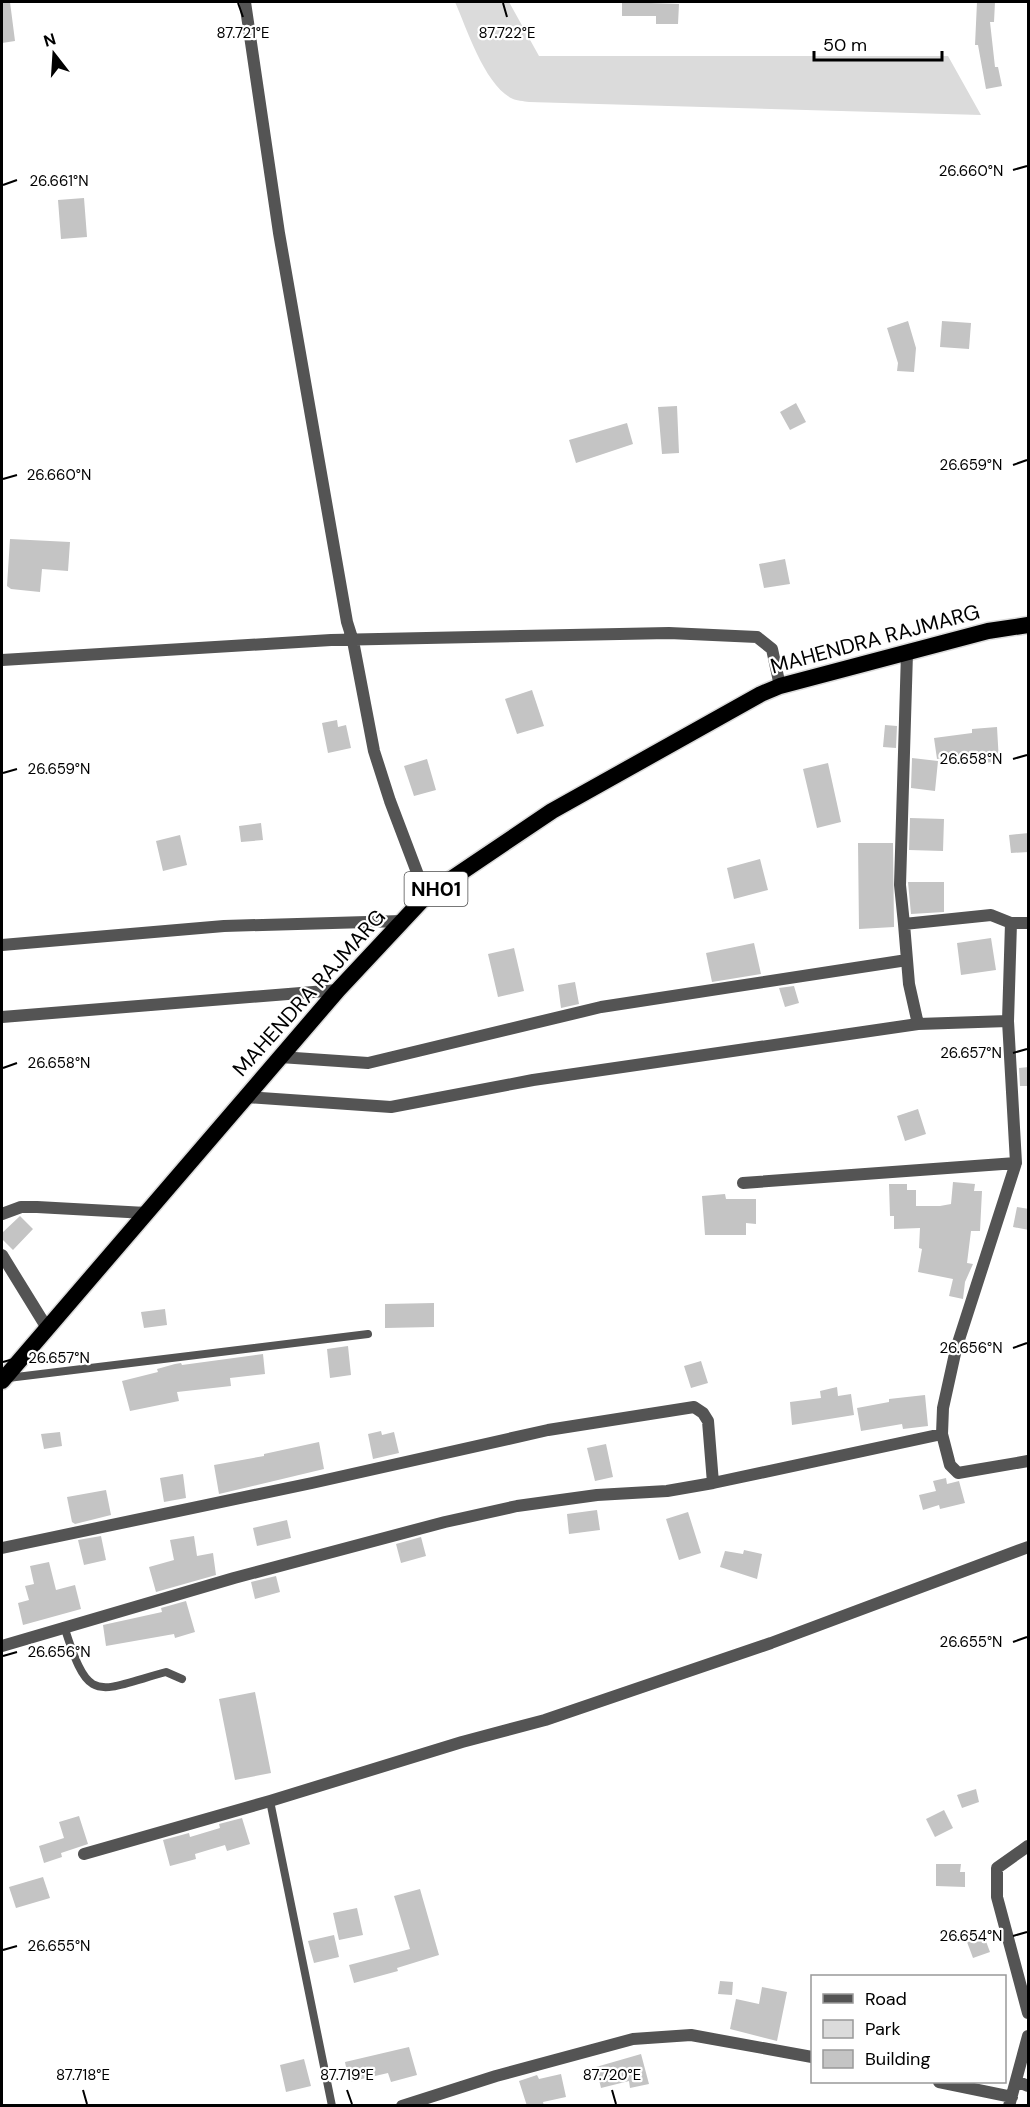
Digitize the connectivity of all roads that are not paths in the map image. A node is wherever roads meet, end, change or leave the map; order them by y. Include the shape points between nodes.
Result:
1 (245, 2) edge
2 (1029, 625) edge
3 (353, 641) junction
4 (907, 653) junction
5 (2, 660) edge
6 (780, 686) junction
7 (426, 896) junction
8 (402, 921) junction
9 (1011, 922) junction
10 (1029, 923) edge
11 (904, 924) junction
12 (2, 945) edge
13 (907, 960) junction
14 (338, 990) junction
15 (2, 1017) edge
16 (1008, 1021) junction
17 (918, 1024) junction
18 (280, 1057) junction
19 (246, 1097) junction
20 (1016, 1163) junction
21 (743, 1183) dead end
22 (146, 1213) junction
23 (2, 1214) edge
24 (2, 1255) edge
25 (47, 1328) junction
26 (368, 1334) dead end
27 (3, 1380) edge
28 (942, 1434) junction
29 (1029, 1461) edge
30 (713, 1483) junction
31 (1029, 1547) edge
32 (2, 1548) edge
33 (64, 1626) junction
34 (2, 1646) edge
35 (182, 1679) dead end
36 (270, 1802) junction
37 (1029, 1846) edge
38 (84, 1854) dead end
39 (1029, 2013) edge
40 (1029, 2036) edge
41 (811, 2057) edge
42 (943, 2083) edge
43 (1022, 2084) edge
44 (1011, 2101) edge
45 (332, 2106) edge
46 (402, 2106) edge

1 - 3 street via 279,233
2 - 4 highway, MAHENDRA RAJMARG / NH01 via 988,631
3 - 5 street
3 - 6 street via 669,633 757,637 772,649
3 - 7 street via 374,751
4 - 6 highway, MAHENDRA RAJMARG / NH01
4 - 11 street via 900,885
6 - 7 highway, MAHENDRA RAJMARG / NH01 via 552,811
7 - 8 highway, MAHENDRA RAJMARG / NH01
8 - 12 street via 224,926
8 - 14 highway, MAHENDRA RAJMARG / NH01
9 - 10 street
9 - 11 street via 992,915
9 - 16 street
11 - 13 street
13 - 17 street
13 - 18 street via 601,1007 368,1063
14 - 15 street
14 - 18 highway, MAHENDRA RAJMARG / NH01
16 - 17 street
16 - 20 street
17 - 19 street via 533,1080 391,1107
18 - 19 highway, MAHENDRA RAJMARG / NH01
19 - 22 highway, MAHENDRA RAJMARG / NH01
20 - 21 street
20 - 28 street via 956,1349 943,1408
22 - 23 street via 37,1207
22 - 25 highway, MAHENDRA RAJMARG / NH01
24 - 25 street
25 - 27 highway, MAHENDRA RAJMARG / NH01
26 - 27 lane
28 - 29 street via 950,1465 958,1473
28 - 30 street
30 - 32 street via 708,1421 694,1407 548,1430
30 - 33 street via 517,1506
31 - 36 street via 771,1643 556,1716
33 - 34 street
33 - 35 lane via 77,1667 91,1684 108,1689 166,1672
36 - 38 street
36 - 45 lane
37 - 39 street via 997,1868 997,1897
40 - 43 street
41 - 46 street via 691,2035 633,2039
42 - 44 street
43 - 44 street

